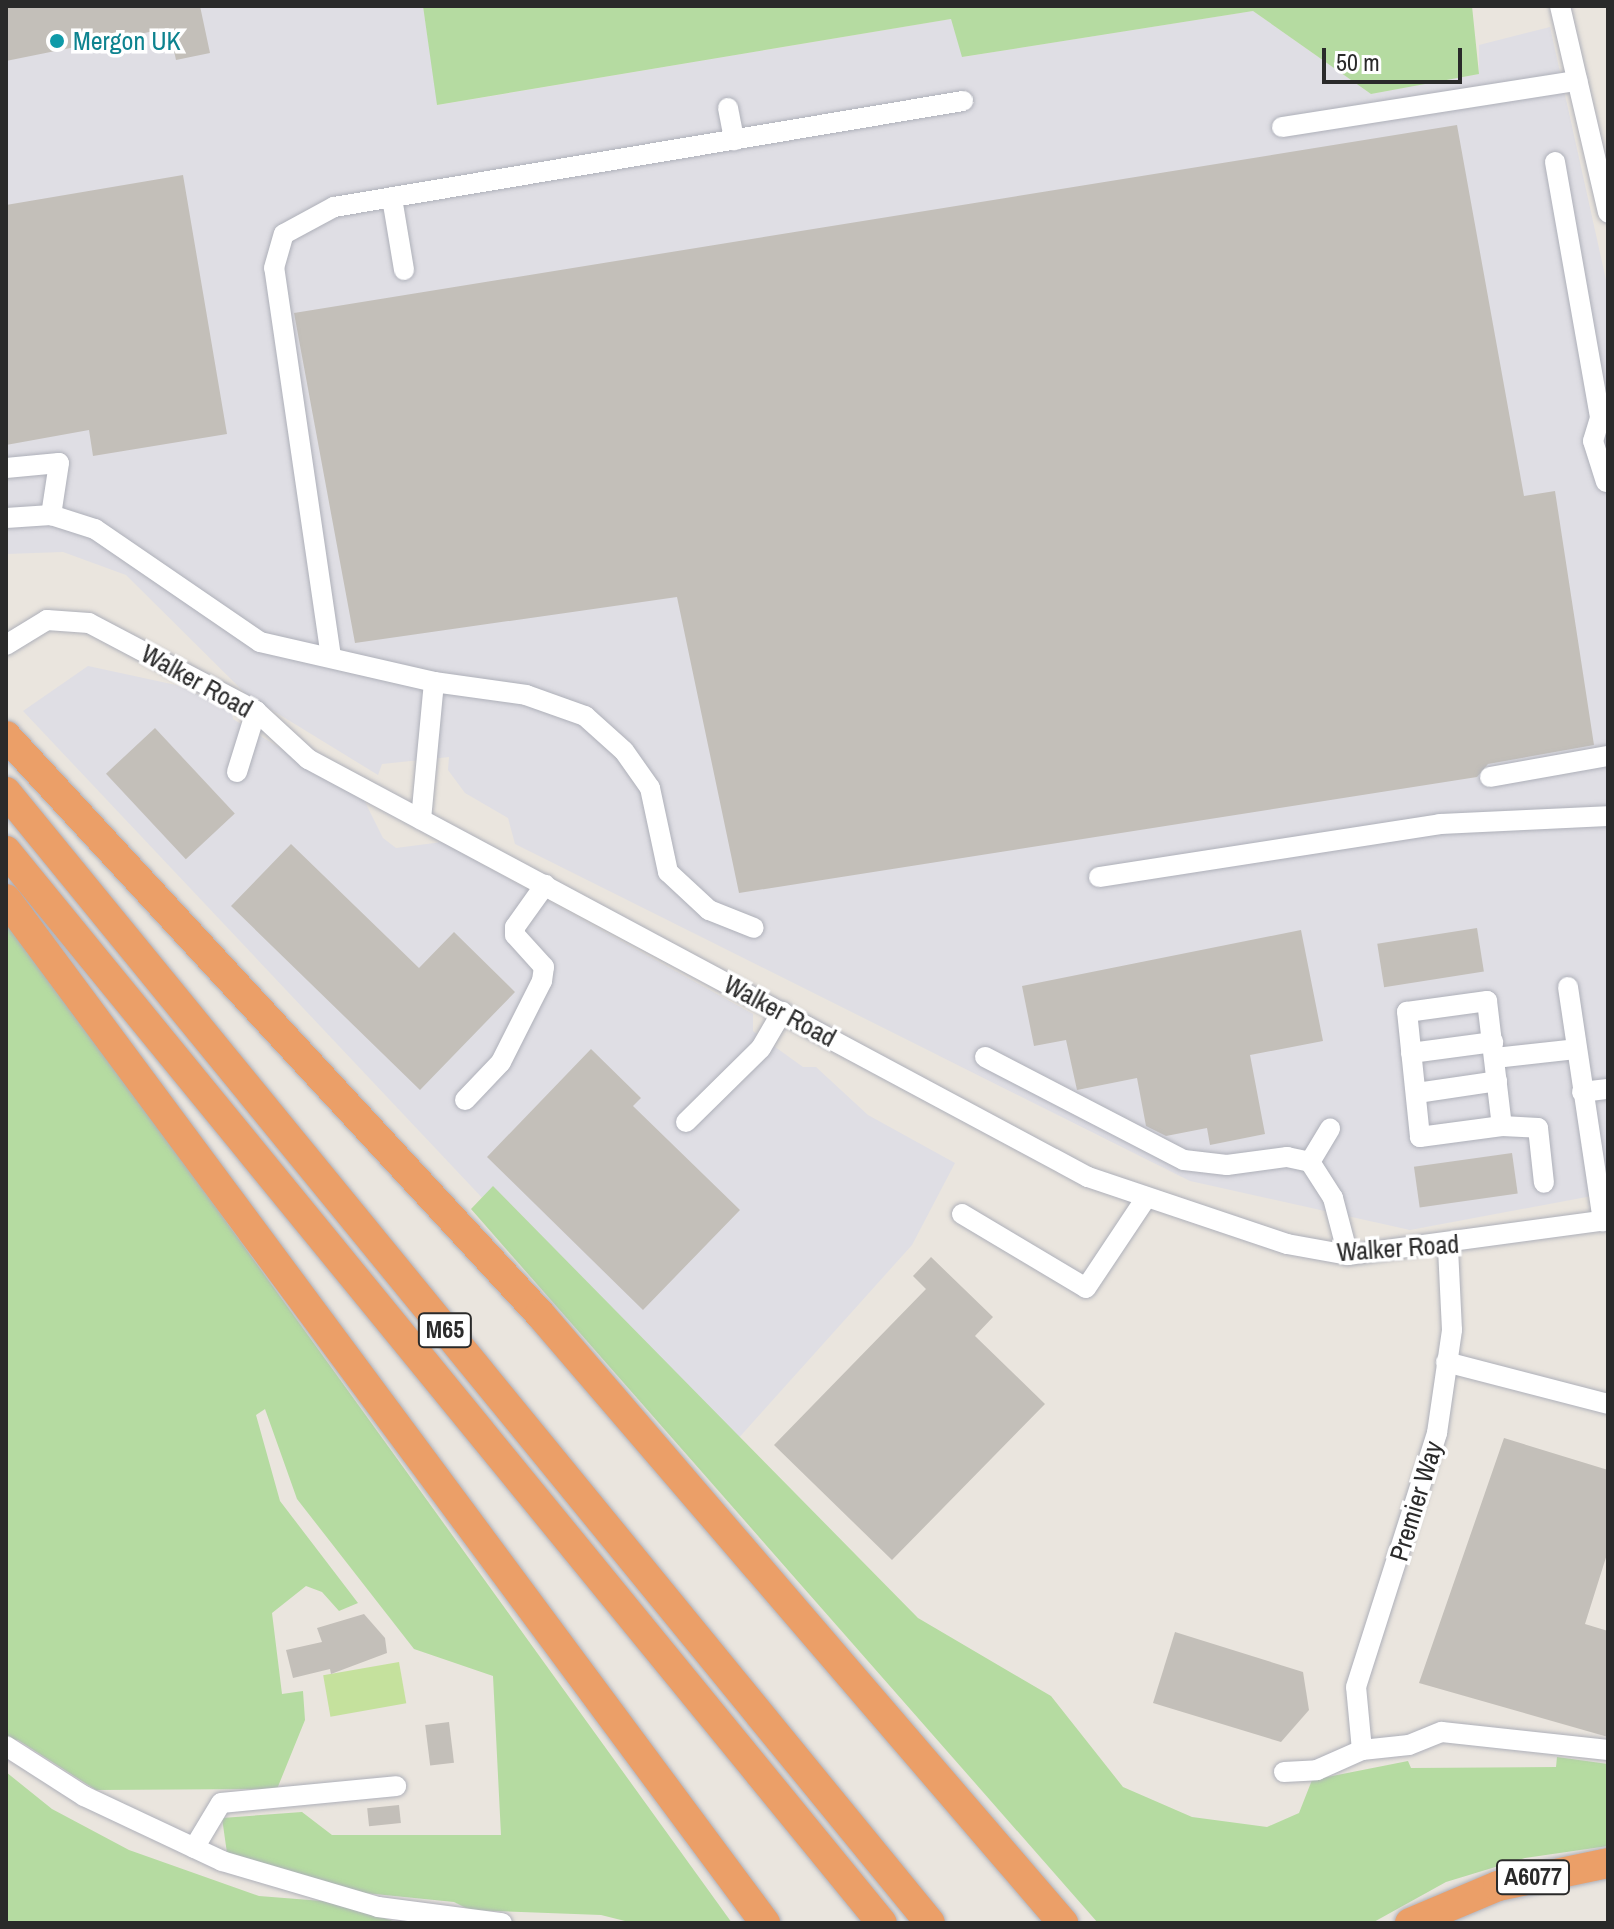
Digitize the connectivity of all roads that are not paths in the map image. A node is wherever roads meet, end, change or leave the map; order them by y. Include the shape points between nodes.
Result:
1 (1560, 6) edge
2 (1577, 81) junction
3 (963, 101) dead end
4 (728, 108) dead end
5 (1282, 127) dead end
6 (734, 140) junction
7 (1555, 162) dead end
8 (392, 198) junction
9 (1608, 213) edge
10 (404, 270) dead end
11 (6, 468) edge
12 (1607, 486) edge
13 (51, 515) junction
14 (6, 518) edge
15 (9, 642) edge
16 (331, 657) junction
17 (434, 682) junction
18 (256, 711) junction
19 (6, 736) edge
20 (1608, 756) edge
21 (237, 772) dead end
22 (1490, 777) dead end
23 (6, 792) edge
24 (1608, 816) edge
25 (421, 819) junction
26 (6, 851) edge
27 (1099, 877) dead end
28 (545, 885) junction
29 (6, 899) edge
30 (754, 928) dead end
31 (1568, 987) dead end
32 (782, 1012) junction
33 (1576, 1049) junction
34 (1494, 1050) junction
35 (1411, 1053) junction
36 (985, 1057) dead end
37 (1497, 1081) junction
38 (1608, 1089) edge
39 (1582, 1092) junction
40 (1417, 1093) junction
41 (465, 1100) dead end
42 (686, 1122) dead end
43 (1502, 1126) junction
44 (1330, 1129) dead end
45 (1599, 1141) edge
46 (1310, 1162) junction
47 (1544, 1183) dead end
48 (1146, 1198) junction
49 (962, 1214) dead end
50 (1605, 1221) edge
51 (1448, 1247) junction
52 (1348, 1255) junction
53 (1446, 1362) junction
54 (1608, 1404) edge
55 (6, 1746) edge
56 (1362, 1750) junction
57 (1608, 1750) edge
58 (1284, 1772) dead end
59 (396, 1786) dead end
60 (194, 1848) junction
61 (1608, 1863) edge
62 (1608, 1879) edge
63 (502, 1923) edge
64 (765, 1923) edge
65 (882, 1923) edge
66 (930, 1923) edge
67 (1063, 1923) edge
68 (1410, 1923) edge
69 (1447, 1923) edge

1 - 2 street
2 - 5 street
2 - 9 street
3 - 6 street
4 - 6 street
6 - 8 street
7 - 12 street via 1600,418 1593,441
8 - 10 street
8 - 16 street via 307,217 284,234 274,268
11 - 13 street via 59,463
13 - 14 street
13 - 16 street via 95,529 135,552 260,642
15 - 18 street, Walker Road via 47,620 89,623
16 - 17 street
17 - 25 street
17 - 30 street via 526,695 585,716 624,751 650,788 668,872 709,910
18 - 21 street
18 - 25 street, Walker Road via 308,759
19 - 67 highway via 540,1314
20 - 22 street
23 - 66 highway, M65
24 - 27 street via 1440,824
25 - 28 street, Walker Road
26 - 65 highway, M65
28 - 32 street, Walker Road
28 - 41 street via 515,927 515,935 544,967 542,981 501,1062
29 - 64 highway
31 - 33 street
32 - 42 street via 761,1048
32 - 48 street, Walker Road via 1088,1177
33 - 34 street
33 - 39 street
34 - 35 street
34 - 35 street via 1487,1001 1407,1012
34 - 37 street
35 - 40 street
36 - 46 street via 1184,1160 1227,1165 1287,1157
37 - 40 street
37 - 43 street
38 - 39 street
39 - 45 street
40 - 43 street via 1420,1137
43 - 47 street via 1538,1128
44 - 46 street
45 - 50 street
46 - 52 street via 1333,1198
48 - 49 street via 1086,1288
48 - 52 street, Walker Road via 1287,1244
50 - 51 street, Walker Road
51 - 52 street, Walker Road
51 - 53 street, Premier Way via 1452,1330
53 - 54 street
53 - 56 street, Premier Way via 1437,1433 1356,1687
55 - 60 street via 84,1796
56 - 57 street via 1458,1733
56 - 58 street via 1317,1770
59 - 60 street via 221,1803
60 - 63 street via 378,1907
61 - 68 highway, A6077 via 1498,1886
62 - 69 highway, A6077 via 1531,1893

